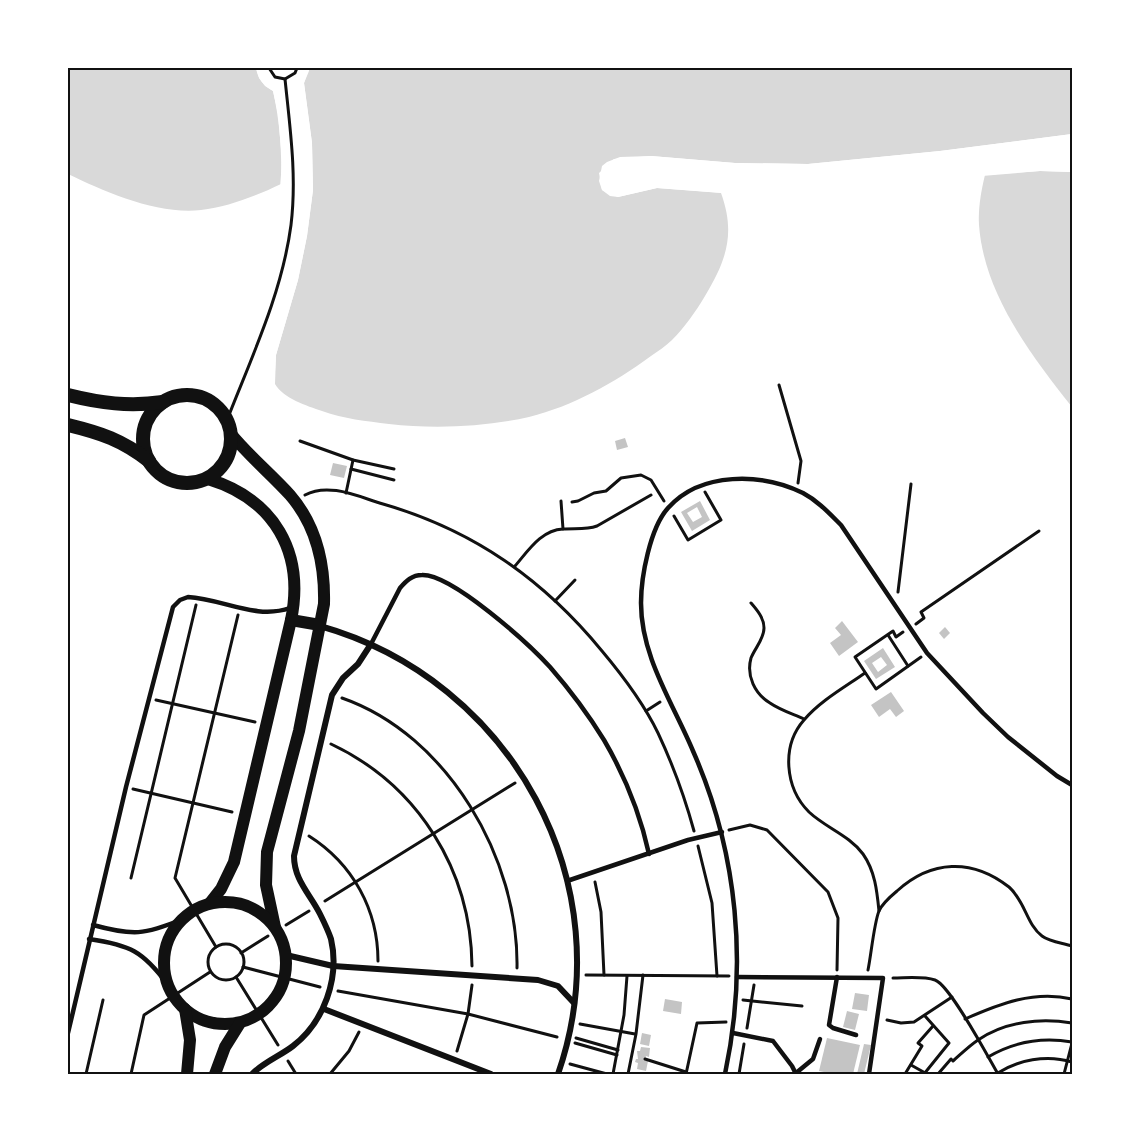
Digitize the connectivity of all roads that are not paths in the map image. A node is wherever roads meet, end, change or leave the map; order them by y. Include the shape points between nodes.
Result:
1 (68, 395) edge
2 (163, 402) junction
3 (68, 425) edge
4 (231, 434) junction
5 (149, 461) junction
6 (208, 478) junction
7 (294, 606) junction
8 (291, 620) junction
9 (320, 626) junction
10 (371, 644) junction
11 (1072, 785) edge
12 (722, 832) junction
13 (648, 854) junction
14 (567, 880) junction
15 (210, 903) junction
16 (183, 919) junction
17 (93, 925) junction
18 (276, 929) junction
19 (89, 939) junction
20 (286, 955) junction
21 (333, 966) junction
22 (737, 977) junction
23 (837, 977) junction
24 (168, 984) junction
25 (574, 1004) junction
26 (185, 1009) junction
27 (324, 1009) junction
28 (240, 1023) junction
29 (68, 1033) edge
30 (733, 1033) junction
31 (856, 1035) dead end
32 (820, 1039) dead end
33 (187, 1074) edge
34 (216, 1074) edge
35 (252, 1074) edge
36 (491, 1074) edge
37 (558, 1074) edge
38 (725, 1074) edge
39 (796, 1074) edge
40 (869, 1074) edge

1 - 2 main road via 111,405
2 - 4 main road via 180,395 210,401 227,420
2 - 5 main road via 154,409 144,429
3 - 5 main road via 117,439
4 - 6 main road via 224,465
4 - 9 main road via 291,497 311,530 324,585
5 - 6 main road via 175,482 186,484
6 - 7 main road via 248,497 279,529 292,562
7 - 8 main road
7 - 17 lane via 259,612 189,597 173,607
8 - 9 main road
8 - 15 main road via 231,869
9 - 10 street
9 - 18 main road via 299,732 267,852 266,885
10 - 13 lane via 400,588 413,576 430,576 480,605 527,644 586,713 630,794 642,822
10 - 14 street via 430,677 458,699 505,749 543,811
10 - 21 street via 332,695 294,867 331,940
11 - 12 lane via 1008,737 927,653 841,525 824,508 783,485 748,479 714,483 680,498 656,527 643,580 642,617 649,652 694,751
12 - 13 lane
12 - 22 lane via 733,893
13 - 14 lane
14 - 25 street via 573,913
15 - 16 main road
15 - 18 main road via 239,903 253,908
16 - 17 lane via 156,930 132,933
16 - 24 main road via 167,942 164,956
17 - 19 lane
18 - 20 main road
19 - 24 lane via 127,947 140,954
19 - 29 lane
20 - 21 street
20 - 28 main road via 285,979 279,993 259,1015
21 - 25 street via 549,982
21 - 27 street
22 - 23 lane
22 - 30 lane
23 - 31 lane via 829,1025
23 - 40 lane via 883,978
24 - 26 main road
25 - 37 street
26 - 28 main road via 211,1023
26 - 33 main road via 190,1040
27 - 35 street via 306,1034
27 - 36 street
28 - 34 main road via 225,1047
30 - 38 lane
30 - 39 lane via 773,1041
32 - 39 lane via 813,1059

